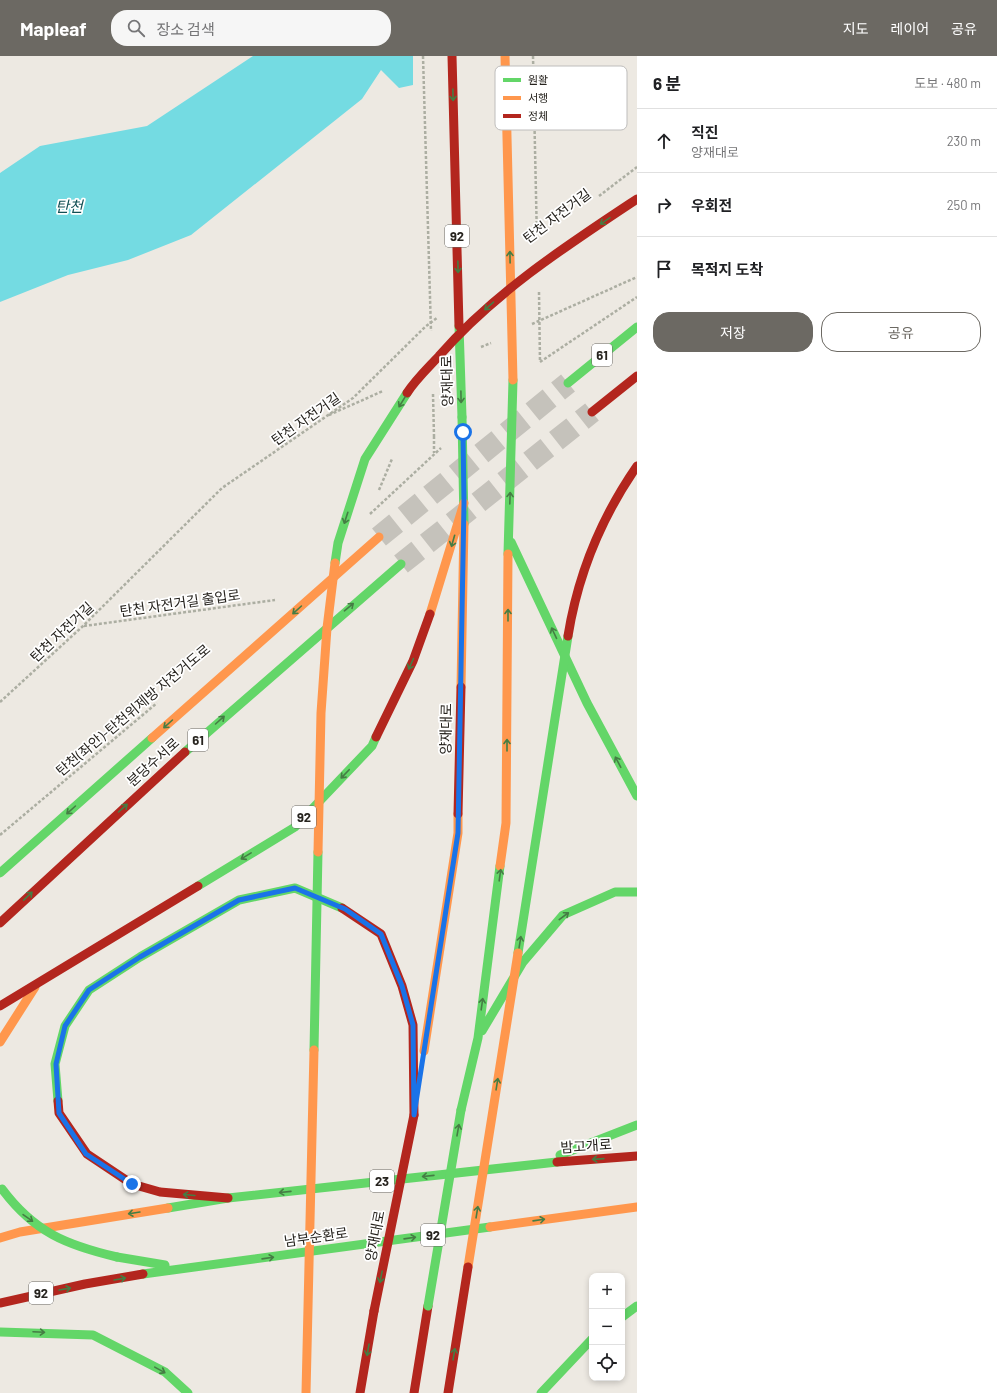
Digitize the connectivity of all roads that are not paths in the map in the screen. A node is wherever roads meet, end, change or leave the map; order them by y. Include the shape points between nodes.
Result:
1 (452, 56) edge
2 (505, 56) edge
3 (505, 66) edge
4 (507, 130) edge
5 (637, 199) edge
6 (637, 327) edge
7 (637, 376) edge
8 (568, 383) tunnel mouth
9 (592, 412) tunnel mouth
10 (637, 466) edge
11 (464, 503) junction
12 (378, 537) tunnel mouth
13 (508, 537) junction
14 (401, 564) tunnel mouth
15 (637, 796) edge
16 (0, 873) edge
17 (637, 892) edge
18 (0, 923) edge
19 (38, 983) junction
20 (0, 1006) edge
21 (478, 1038) junction
22 (0, 1042) edge
23 (414, 1115) junction
24 (637, 1125) edge
25 (637, 1156) edge
26 (536, 1164) junction
27 (1, 1188) edge
28 (228, 1198) junction
29 (637, 1207) edge
30 (0, 1238) edge
31 (179, 1268) junction
32 (0, 1303) edge
33 (637, 1306) edge
34 (625, 1315) edge
35 (0, 1332) edge
36 (589, 1342) edge
37 (188, 1393) edge
38 (306, 1393) edge
39 (360, 1393) edge
40 (414, 1393) edge
41 (448, 1393) edge
42 (541, 1393) edge

1 -> 11 main road, 양재대로 / 92, bridge
3 -> 2 main road, bridge
13 -> 4 main road, bridge via 513,380
5 -> 38 main road, bridge via 557,252 512,286 464,327 410,387 365,460 338,543 327,628 321,713
6 - 8 main road, 61
7 - 9 main road
41 -> 10 main road, bridge via 573,607 582,571 597,533 621,488
11 -> 19 main road, 92 via 435,602 418,648 372,746 295,827
11 - 23 main road, 양재대로 via 458,833
12 -> 16 main road, 분당수서로 / 61
15 -> 13 main road via 587,703
21 -> 13 main road via 506,823
18 -> 14 main road, 분당수서로 / 61 via 284,662
21 -> 17 main road via 523,962 563,915 615,892
19 - 20 main road, 92
19 - 22 main road
40 -> 21 main road, bridge via 462,1110
28 -> 23 main road, 23 via 160,1192 132,1184 86,1154 59,1113 56,1064 65,1026 89,990 140,957 239,900 295,888 345,909 381,934 402,986 413,1025
23 -> 39 main road, 양재대로 / 23, bridge
24 - 26 main road
25 -> 26 main road, 밤고개로 / 23
26 -> 28 main road, 23
27 -> 31 main road, bridge via 21,1213 58,1239 117,1257
28 -> 30 main road via 20,1232
31 -> 29 main road, 남부순환로 / 92
32 -> 31 main road, 남부순환로 / 92
33 - 34 main road
35 -> 37 main road via 93,1335 165,1372
36 - 42 main road

